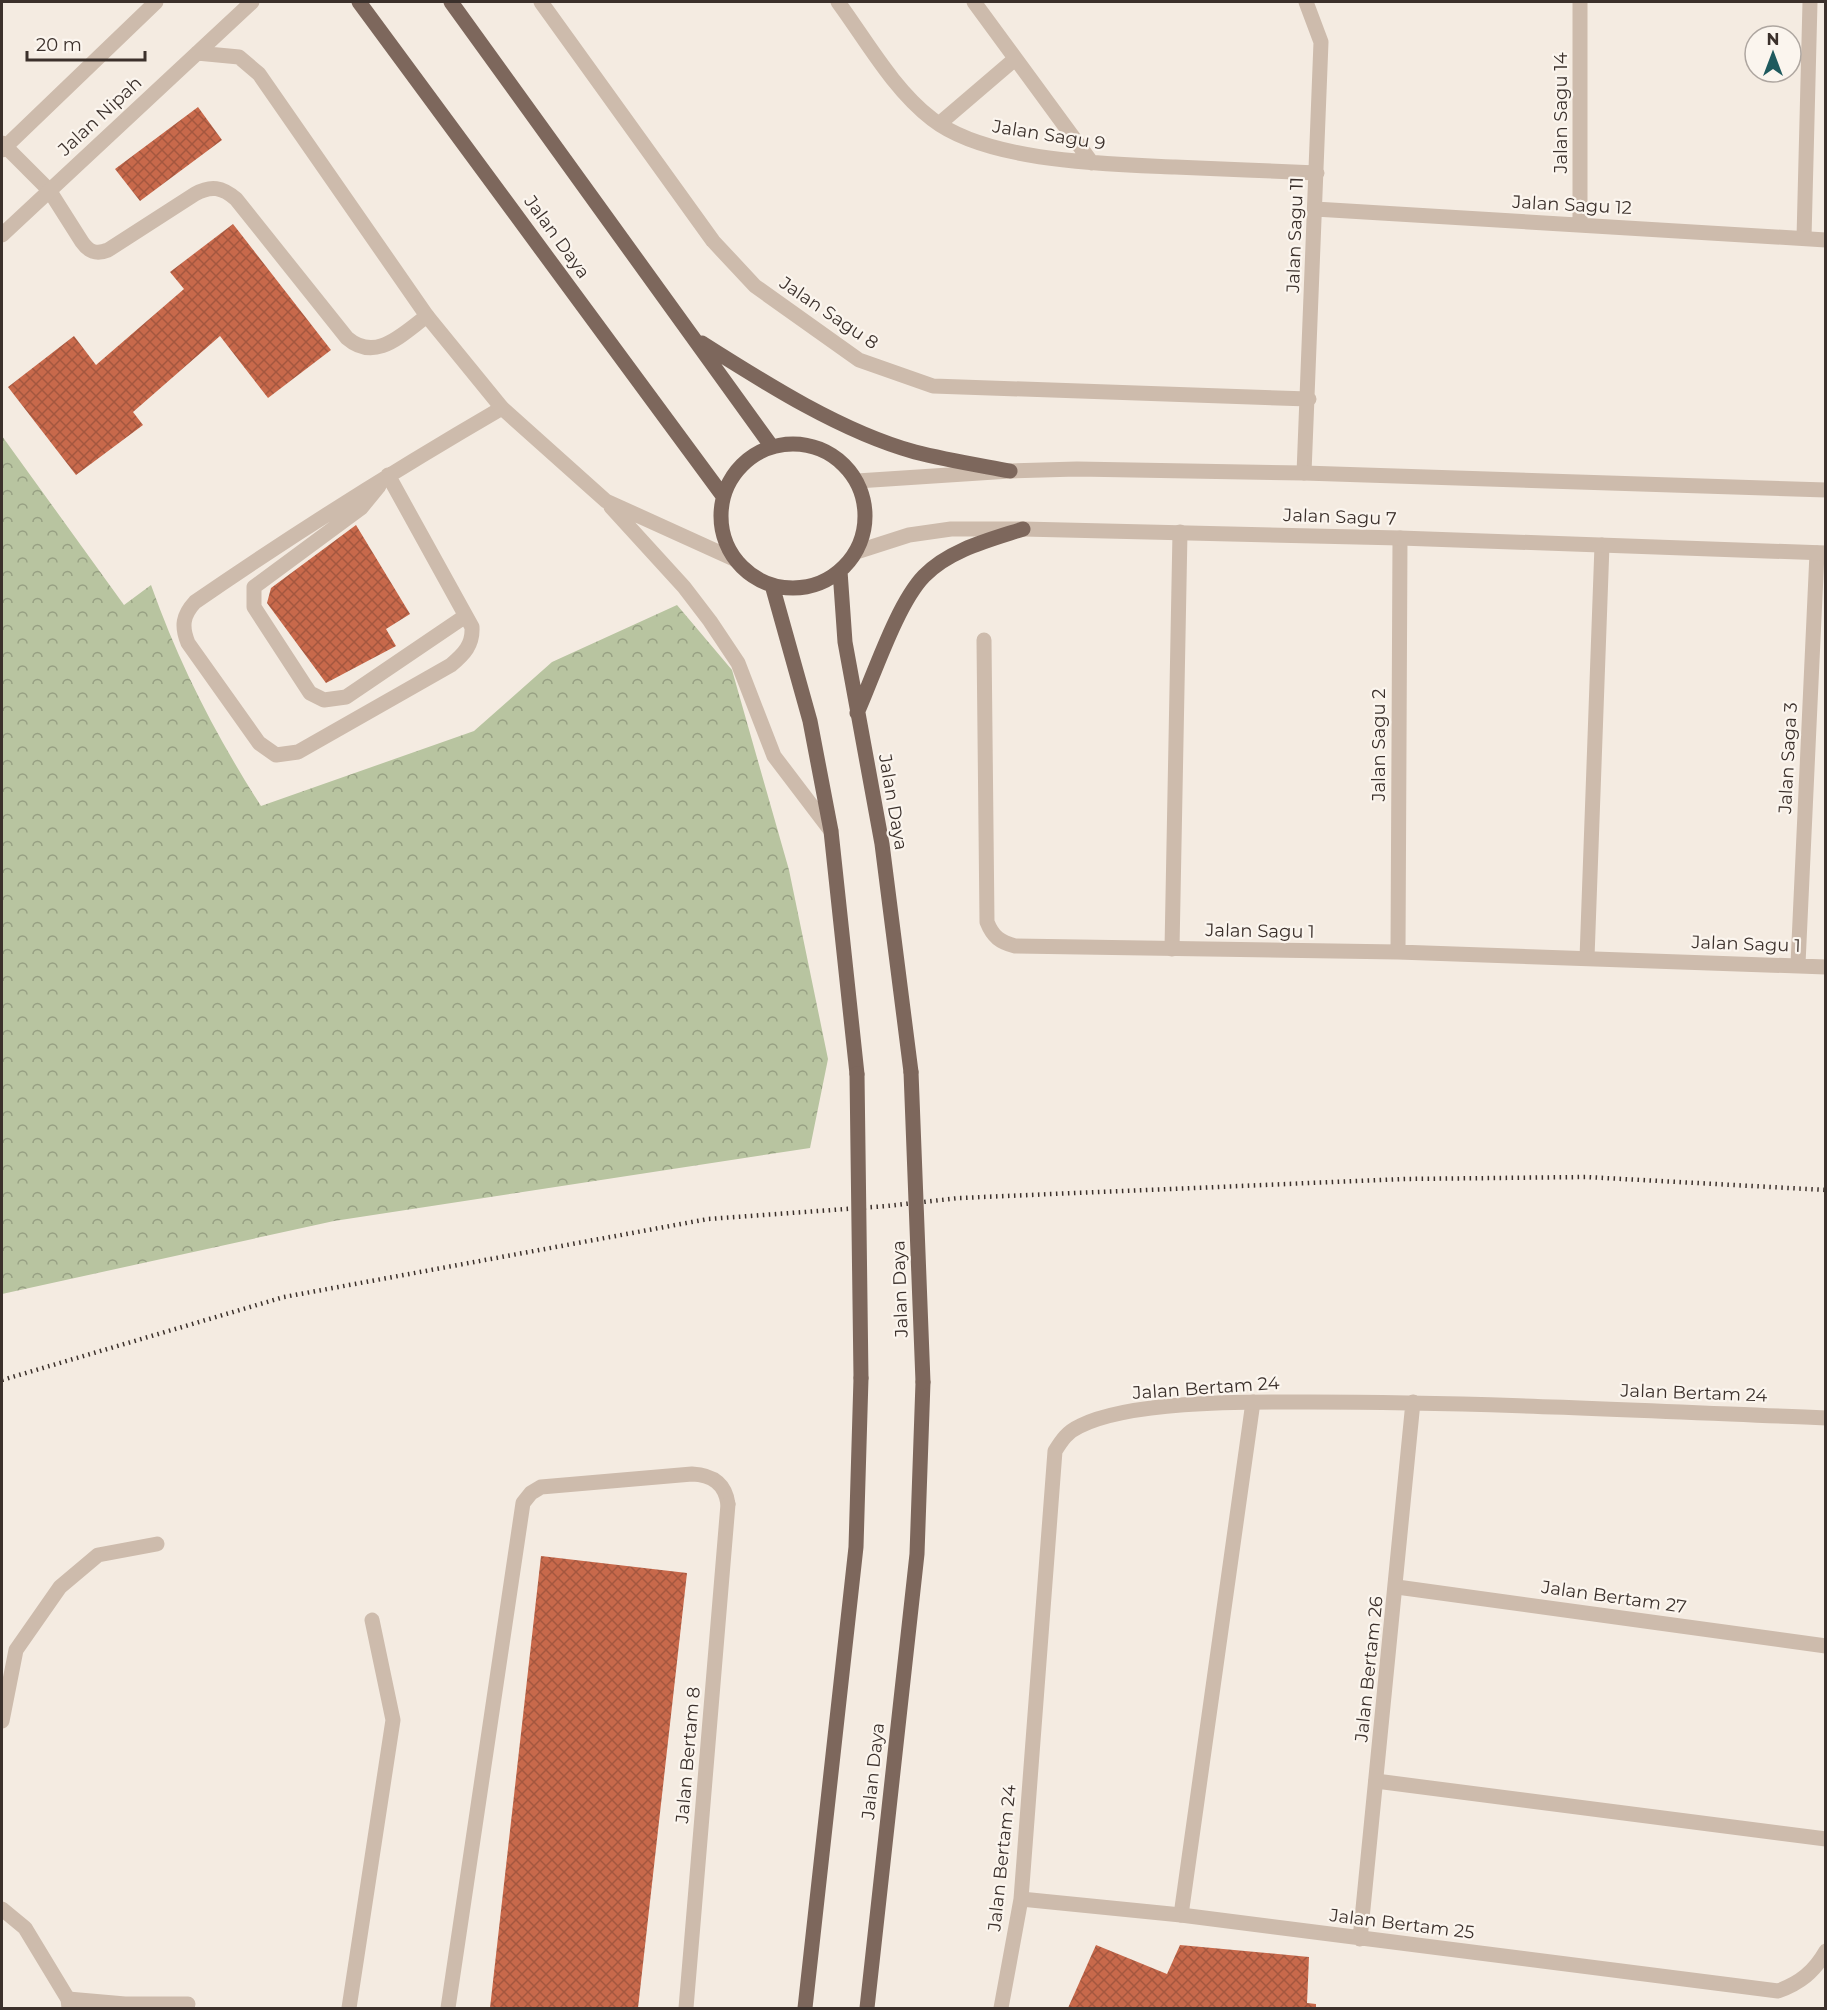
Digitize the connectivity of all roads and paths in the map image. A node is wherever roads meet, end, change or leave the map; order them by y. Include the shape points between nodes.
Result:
1 (156, 2) edge
2 (252, 2) edge
3 (359, 2) edge
4 (451, 2) edge
5 (541, 2) edge
6 (838, 2) edge
7 (974, 2) edge
8 (1306, 2) edge
9 (1580, 2) edge
10 (1810, 2) edge
11 (197, 53) junction
12 (1016, 59) junction
13 (939, 124) junction
14 (3, 146) edge
15 (1092, 163) junction
16 (1317, 173) junction
17 (49, 190) junction
18 (1316, 209) junction
19 (1580, 225) junction
20 (2, 235) edge
21 (1804, 238) junction
22 (1826, 240) edge
23 (427, 316) junction
24 (694, 338) junction
25 (1309, 399) junction
26 (502, 408) junction
27 (772, 447) junction
28 (1010, 471) junction
29 (1304, 473) junction
30 (388, 475) junction
31 (857, 481) junction
32 (1826, 490) edge
33 (723, 496) junction
34 (606, 501) junction
35 (1023, 529) junction
36 (1180, 532) junction
37 (1400, 538) junction
38 (1602, 545) junction
39 (856, 552) junction
40 (1821, 553) edge
41 (736, 560) junction
42 (840, 571) junction
43 (772, 585) junction
44 (465, 617) junction
45 (984, 640) dead end
46 (857, 713) junction
47 (831, 831) junction
48 (1172, 949) junction
49 (1398, 952) junction
50 (1587, 958) junction
51 (1798, 964) junction
52 (1826, 967) edge
53 (1252, 1402) junction
54 (1413, 1402) junction
55 (1826, 1418) edge
56 (157, 1544) dead end
57 (1397, 1587) junction
58 (372, 1620) dead end
59 (1826, 1646) edge
60 (2, 1721) edge
61 (1376, 1781) junction
62 (1826, 1839) edge
63 (1021, 1899) junction
64 (2, 1909) edge
65 (1181, 1915) junction
66 (1360, 1940) junction
67 (1826, 1952) edge
68 (68, 2004) edge
69 (188, 2004) dead end
70 (349, 2008) edge
71 (448, 2008) edge
72 (686, 2008) edge
73 (805, 2008) edge
74 (867, 2008) edge
75 (1001, 2008) edge

1 - 14 street
2 - 11 street, Jalan Nipah
3 - 33 main road, Jalan Daya
4 - 24 main road
5 - 25 street, Jalan Sagu 8 via 714,241 754,286 858,360 933,386
6 - 13 street, Jalan Sagu 9 via 904,92
7 - 12 street
8 - 16 street, Jalan Sagu 11 via 1321,42
9 - 19 street, Jalan Sagu 14
10 - 21 street
11 - 17 street, Jalan Nipah
11 - 23 street via 239,57 259,74
12 - 13 street
12 - 15 street
13 - 15 street, Jalan Sagu 9 via 984,146
14 - 17 street
15 - 16 street, Jalan Sagu 9
16 - 18 street, Jalan Sagu 11
17 - 20 street, Jalan Nipah
17 - 23 street via 88,250 102,253 205,188 217,188 236,199 355,346 377,349
18 - 19 street, Jalan Sagu 12
18 - 25 street, Jalan Sagu 11
19 - 21 street, Jalan Sagu 12
21 - 22 street, Jalan Sagu 12
23 - 26 street
24 - 27 main road
24 - 28 main road via 786,396 884,442 914,452
25 - 29 street, Jalan Sagu 11
26 - 30 street
26 - 34 street
27 - 31 main road via 795,444 821,449 842,462
27 - 33 main road via 750,458 733,475
28 - 29 street
28 - 31 street
29 - 32 street
30 - 44 street
30 - 44 street via 361,508 254,587 254,607 310,693 324,700 346,697
30 - 44 street via 294,533 195,602 183,621 188,643 259,743 276,755 287,755 451,665 473,639 472,627
31 - 39 main road via 865,504 864,529
33 - 41 main road via 725,540
34 - 41 street
34 - 47 street via 710,621 738,663 774,756
35 - 36 street, Jalan Sagu 7
35 - 39 street, Jalan Sagu 7 via 951,529 909,534
35 - 46 main road via 973,546 924,576 906,600
36 - 37 street, Jalan Sagu 7
36 - 48 street
37 - 38 street, Jalan Sagu 7
37 - 49 street, Jalan Sagu 2
38 - 40 street, Jalan Sagu 7
38 - 50 street
39 - 42 main road
40 - 51 street, Jalan Saga 3
41 - 43 main road via 752,575
42 - 43 main road via 819,583 795,588
42 - 46 main road, Jalan Daya via 845,642
43 - 47 main road via 810,721
45 - 48 street, Jalan Sagu 1 via 987,922 992,933 1001,942 1015,946
46 - 74 main road, Jalan Daya, bridge via 882,844 911,1072 923,1382 917,1554
47 - 73 main road, bridge via 856,1074 861,1378 856,1547
48 - 49 street, Jalan Sagu 1
49 - 50 street, Jalan Sagu 1
50 - 51 street, Jalan Sagu 1
51 - 52 street, Jalan Sagu 1
53 - 54 street, Jalan Bertam 24
53 - 63 street, Jalan Bertam 24 via 1127,1412 1080,1425 1065,1435 1055,1451
53 - 65 street
54 - 55 street, Jalan Bertam 24
54 - 57 street, Jalan Bertam 26
56 - 60 street via 98,1555 60,1587 16,1650
57 - 59 street, Jalan Bertam 27
57 - 61 street, Jalan Bertam 26
58 - 70 street via 393,1720
61 - 62 street
61 - 66 street, Jalan Bertam 26
63 - 65 street, Jalan Bertam 25
63 - 75 street, Jalan Bertam 24
64 - 68 street via 25,1928
65 - 66 street, Jalan Bertam 25
66 - 67 street, Jalan Bertam 25 via 1778,1991 1798,1984
68 - 69 street
71 - 72 street, Jalan Bertam 8 via 524,1503 541,1487 705,1474 723,1488 728,1504

